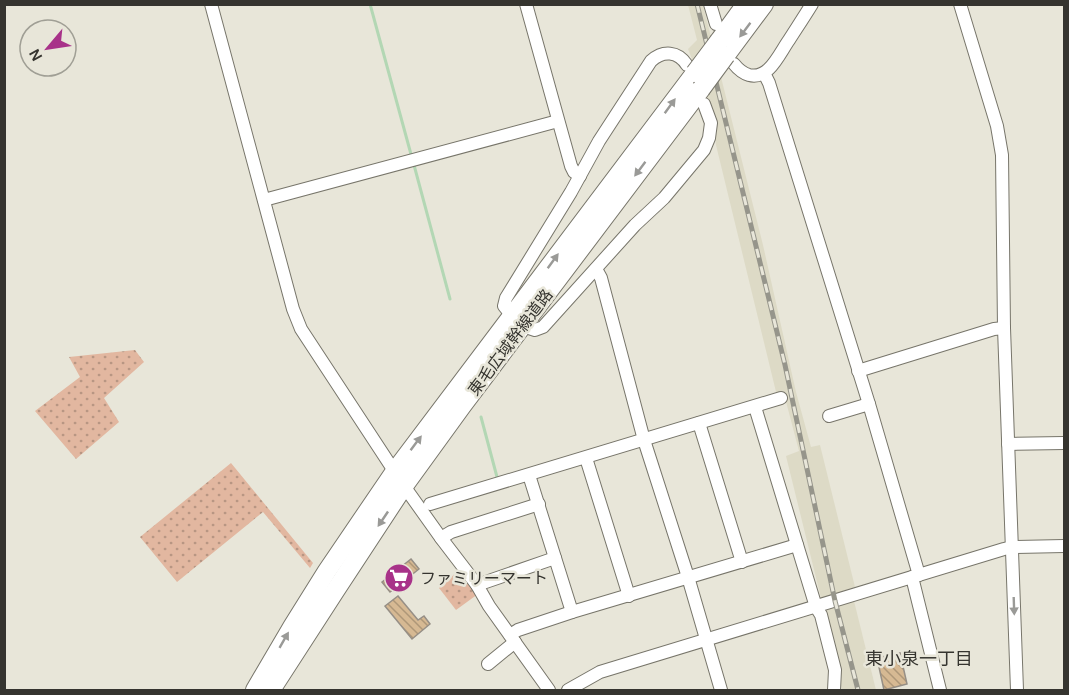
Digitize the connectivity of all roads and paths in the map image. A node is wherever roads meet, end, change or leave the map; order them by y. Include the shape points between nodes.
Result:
1 (212, 4) edge
2 (526, 4) edge
3 (710, 4) edge
4 (746, 4) edge
5 (764, 4) edge
6 (812, 4) edge
7 (960, 4) edge
8 (724, 46) junction
9 (764, 73) junction
10 (696, 83) junction
11 (558, 121) junction
12 (580, 176) junction
13 (264, 200) junction
14 (596, 270) junction
15 (518, 321) junction
16 (1004, 328) junction
17 (858, 371) junction
18 (781, 398) dead end
19 (869, 404) junction
20 (755, 407) junction
21 (829, 416) dead end
22 (699, 423) junction
23 (644, 440) junction
24 (1065, 443) edge
25 (1008, 444) junction
26 (586, 458) junction
27 (529, 475) junction
28 (400, 479) junction
29 (430, 504) dead end
30 (539, 504) junction
31 (441, 538) junction
32 (798, 545) junction
33 (1065, 546) edge
34 (1012, 548) junction
35 (555, 558) junction
36 (742, 562) junction
37 (916, 576) junction
38 (688, 577) junction
39 (477, 585) junction
40 (629, 596) junction
41 (816, 607) junction
42 (572, 612) junction
43 (513, 639) junction
44 (706, 640) junction
45 (488, 664) dead end
46 (255, 690) edge
47 (271, 690) edge
48 (549, 690) edge
49 (568, 690) edge
50 (721, 690) edge
51 (834, 690) edge
52 (940, 690) edge
53 (1017, 690) edge

1 - 13 street
2 - 11 street
3 - 8 street
4 - 8 highway, 東毛広域幹線道路
5 -> 8 highway, 東毛広域幹線道路
6 - 9 street
7 - 16 street via 1002,155
8 - 9 street via 739,70 757,76
8 - 10 highway, 東毛広域幹線道路, bridge
9 - 17 street
10 - 12 street via 680,56 671,53 654,58 598,141
10 - 14 street via 711,123 705,150
10 - 15 highway, 東毛広域幹線道路 via 586,240
11 - 12 street via 571,166
11 - 13 street
12 - 15 street via 506,298 504,306
13 - 28 street via 301,329
14 - 15 street via 543,327 535,330
14 - 23 street
15 - 28 highway, 東毛広域幹線道路 via 462,406
16 - 17 street
16 - 25 street
17 - 19 street
18 - 20 street
19 - 21 street
19 - 37 street
20 - 22 street
20 - 32 street
22 - 23 street
22 - 36 street
23 - 26 street
23 - 38 street
24 - 25 street
25 - 34 street
26 - 27 street
26 - 40 street
27 - 29 street
27 - 30 street
28 - 31 street
46 -> 28 highway, 東毛広域幹線道路 via 327,571
28 -> 47 highway, 東毛広域幹線道路
30 - 31 street
30 - 35 street
31 - 39 street
32 - 36 street
32 - 41 street
33 - 34 street
34 - 37 street
34 -> 53 street
35 - 39 street
35 - 42 street
36 - 38 street
37 - 41 street
37 - 52 street
38 - 40 street
38 - 44 street
39 - 43 street
40 - 42 street
41 - 44 street
41 - 51 street via 835,670
42 - 43 street via 519,630
43 - 45 street
43 - 48 street
44 - 49 street via 600,672
44 - 50 street

